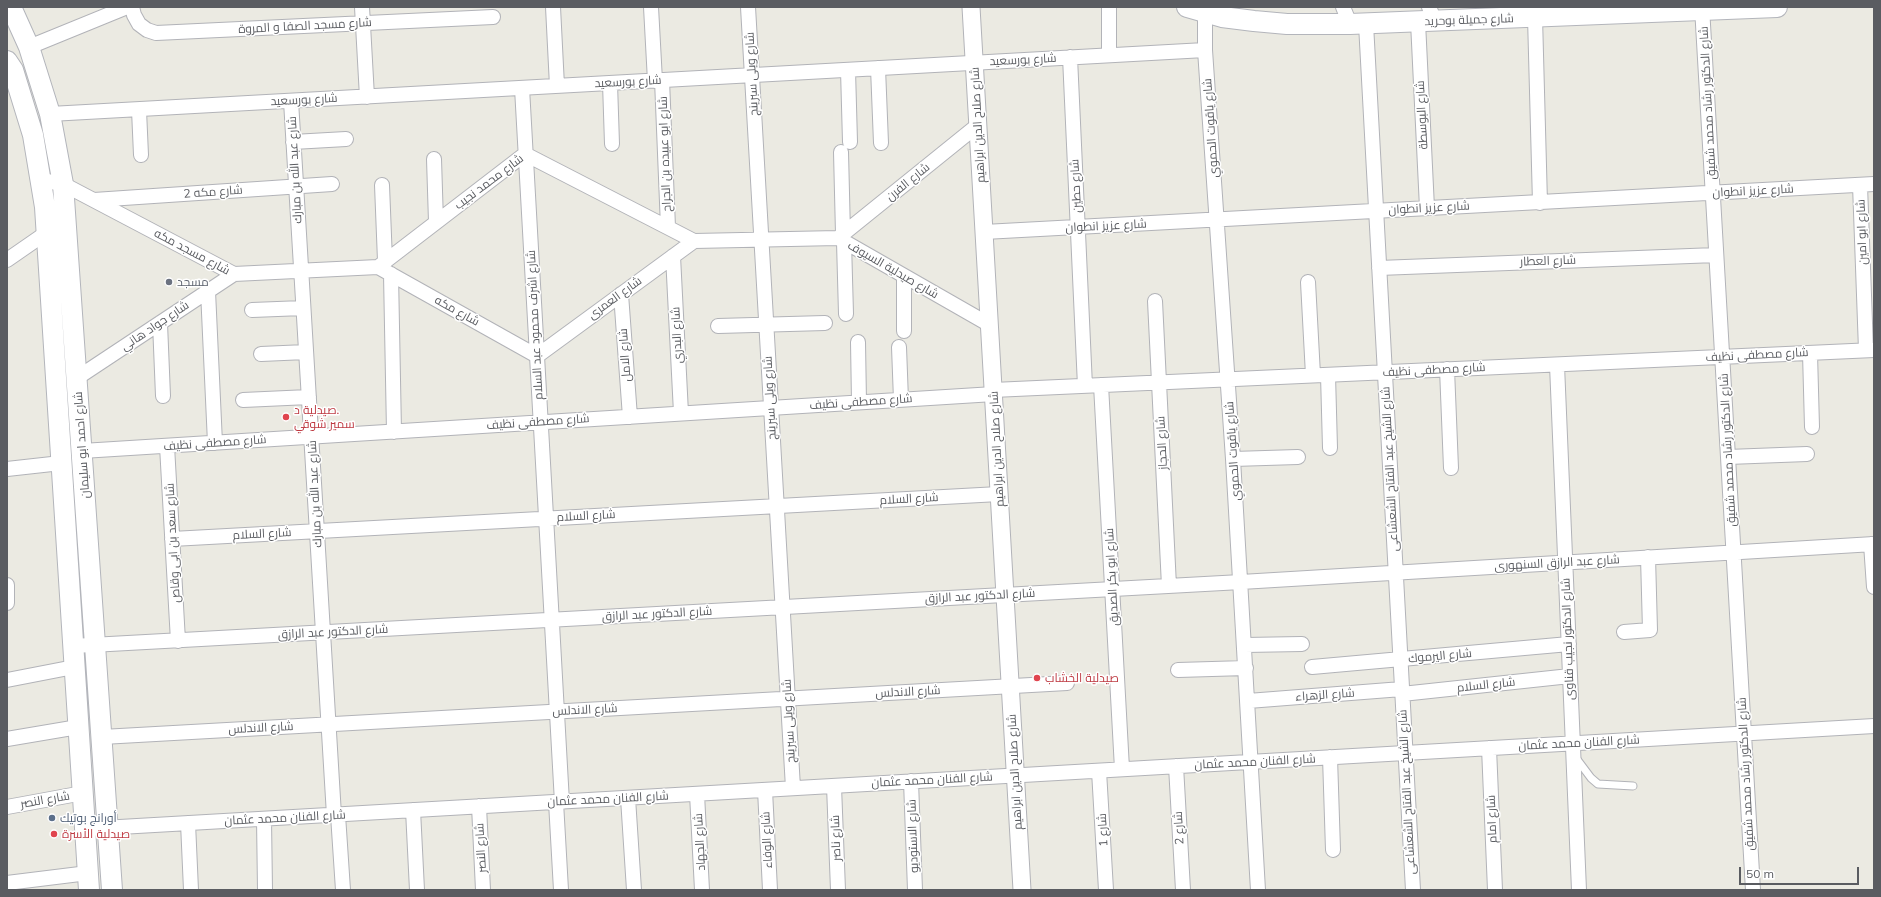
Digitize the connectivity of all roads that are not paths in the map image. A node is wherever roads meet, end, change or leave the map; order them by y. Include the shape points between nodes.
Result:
1 (11, 7) edge
2 (127, 7) edge
3 (132, 7) edge
4 (362, 7) edge
5 (553, 7) edge
6 (651, 7) edge
7 (748, 7) edge
8 (971, 7) edge
9 (1109, 7) edge
10 (1777, 7) edge
11 (1702, 9) edge
12 (1641, 10) edge
13 (1208, 11) edge
14 (493, 17) dead end
15 (1427, 17) edge
16 (1535, 17) junction
17 (1353, 18) edge
18 (363, 24) junction
19 (29, 47) junction
20 (1206, 50) junction
21 (1109, 55) junction
22 (1070, 57) junction
23 (7, 61) edge
24 (974, 63) junction
25 (878, 68) junction
26 (848, 70) junction
27 (752, 75) junction
28 (659, 80) junction
29 (610, 83) junction
30 (557, 86) junction
31 (522, 88) junction
32 (368, 97) junction
33 (291, 101) junction
34 (139, 110) junction
35 (50, 114) junction
36 (978, 125) junction
37 (346, 139) dead end
38 (293, 142) junction
39 (881, 143) dead end
40 (612, 144) dead end
41 (525, 154) junction
42 (141, 155) dead end
43 (434, 159) dead end
44 (41, 180) junction
45 (63, 184) junction
46 (332, 184) dead end
47 (382, 185) dead end
48 (1867, 185) edge
49 (296, 187) junction
50 (1713, 193) junction
51 (93, 200) junction
52 (1540, 202) junction
53 (1427, 208) junction
54 (1376, 211) junction
55 (1217, 220) junction
56 (436, 222) junction
57 (668, 227) junction
58 (1078, 227) junction
59 (984, 232) junction
60 (46, 233) junction
61 (842, 238) junction
62 (761, 240) junction
63 (694, 241) junction
64 (1716, 255) junction
65 (673, 256) junction
66 (7, 260) edge
67 (382, 264) junction
68 (1379, 268) junction
69 (301, 270) junction
70 (234, 274) junction
71 (391, 274) junction
72 (904, 276) junction
73 (1308, 282) dead end
74 (208, 291) junction
75 (621, 294) junction
76 (1155, 301) dead end
77 (303, 308) junction
78 (252, 310) dead end
79 (846, 314) dead end
80 (160, 323) junction
81 (826, 323) dead end
82 (766, 324) junction
83 (990, 325) junction
84 (718, 326) dead end
85 (904, 331) dead end
86 (858, 342) dead end
87 (899, 347) dead end
88 (1870, 350) edge
89 (306, 352) junction
90 (1810, 353) junction
91 (261, 354) dead end
92 (537, 356) junction
93 (1722, 357) junction
94 (1557, 365) junction
95 (1447, 369) junction
96 (1385, 372) junction
97 (1328, 375) junction
98 (1313, 376) junction
99 (77, 378) junction
100 (1228, 380) junction
101 (1159, 383) junction
102 (1101, 385) junction
103 (1085, 386) junction
104 (993, 392) junction
105 (163, 396) dead end
106 (309, 397) junction
107 (243, 400) dead end
108 (901, 400) junction
109 (859, 402) junction
110 (771, 408) junction
111 (681, 413) junction
112 (630, 417) junction
113 (540, 422) junction
114 (1812, 427) dead end
115 (394, 432) junction
116 (311, 437) junction
117 (215, 443) junction
118 (167, 446) junction
119 (1330, 448) dead end
120 (82, 451) junction
121 (1807, 454) dead end
122 (1298, 457) dead end
123 (1728, 457) junction
124 (1233, 459) junction
125 (61, 463) junction
126 (1451, 468) dead end
127 (7, 469) edge
128 (999, 494) junction
129 (776, 506) junction
130 (546, 519) junction
131 (317, 531) junction
132 (172, 539) junction
133 (1873, 544) edge
134 (1734, 552) junction
135 (1648, 557) junction
136 (1565, 562) junction
137 (1396, 572) junction
138 (1241, 582) junction
139 (7, 585) edge
140 (1170, 586) junction
141 (1874, 588) edge
142 (1113, 589) junction
143 (1005, 595) junction
144 (7, 603) edge
145 (782, 607) junction
146 (552, 620) junction
147 (323, 632) junction
148 (1624, 632) dead end
149 (178, 640) junction
150 (1302, 644) dead end
151 (1568, 644) junction
152 (96, 645) junction
153 (1245, 645) junction
154 (73, 646) junction
155 (1400, 660) junction
156 (74, 667) junction
157 (1312, 667) dead end
158 (1246, 668) junction
159 (1178, 670) dead end
160 (1570, 676) junction
161 (7, 680) edge
162 (1067, 683) dead end
163 (1010, 686) junction
164 (1402, 692) junction
165 (787, 699) junction
166 (1248, 701) junction
167 (557, 712) junction
168 (329, 725) junction
169 (1874, 726) edge
170 (78, 727) junction
171 (1744, 734) junction
172 (102, 737) junction
173 (7, 739) edge
174 (1489, 748) junction
175 (1573, 749) junction
176 (1405, 753) junction
177 (1330, 758) junction
178 (1251, 762) junction
179 (1176, 766) junction
180 (1122, 770) junction
181 (1099, 771) junction
182 (1016, 776) junction
183 (911, 782) junction
184 (834, 786) junction
185 (1633, 786) dead end
186 (793, 788) junction
187 (765, 790) junction
188 (83, 793) junction
189 (697, 794) junction
190 (628, 798) junction
191 (559, 802) junction
192 (479, 806) junction
193 (7, 807) edge
194 (413, 810) junction
195 (336, 815) junction
196 (264, 819) junction
197 (188, 823) junction
198 (108, 828) junction
199 (85, 829) junction
200 (1333, 850) dead end
201 (88, 881) edge
202 (7, 884) edge
203 (112, 890) edge
204 (191, 890) edge
205 (266, 890) edge
206 (342, 890) edge
207 (417, 890) edge
208 (483, 890) edge
209 (561, 890) edge
210 (634, 890) edge
211 (702, 890) edge
212 (770, 890) edge
213 (838, 890) edge
214 (915, 890) edge
215 (1022, 890) edge
216 (1106, 890) edge
217 (1183, 890) edge
218 (1258, 890) edge
219 (1413, 890) edge
220 (1495, 890) edge
221 (1579, 890) edge
222 (1753, 890) edge

1 - 19 main road, شارع احمد ابو سليمان
2 - 19 street
3 - 18 street, شارع مسجد الصفا و المروة via 139,24 156,33
4 - 18 street
5 - 30 street
6 - 28 street, شارع ابو عبيده بن الجراح
7 - 27 street, شارع ويلى سبرينج
8 - 24 street, شارع صلاح الدين ابراهيم
9 - 21 street
10 - 11 main road, شارع جميلة بوحريد
11 - 12 main road, شارع جميلة بوحريد
11 - 50 street, شارع الدكتور رشاد محمد شفيق
12 - 16 main road, شارع جميلة بوحريد
13 - 17 main road, شارع جميلة بوحريد via 1287,24
13 - 20 street, شارع ياقوت الحموي
14 - 18 street, شارع مسجد الصفا و المروة
15 - 16 main road, شارع جميلة بوحريد
15 - 17 main road, شارع جميلة بوحريد
15 - 53 street, شارع البوسطة
16 - 52 street
17 - 54 street, شارع الشيخ عبد الفتاح الشعشاعى
18 - 32 street
19 - 35 main road, شارع احمد ابو سليمان
20 - 21 street, شارع بورسعيد
20 - 55 street, شارع ياقوت الحموي
21 - 22 street, شارع بورسعيد
22 - 24 street, شارع بورسعيد
22 - 58 street, شارع حطين
23 - 44 main road, شارع احمد ابو سليمان via 13,70 33,135
24 - 25 street, شارع بورسعيد
24 - 36 street, شارع صلاح الدين ابراهيم
25 - 26 street, شارع بورسعيد
25 - 39 street
26 - 27 street, شارع بورسعيد
26 - 61 street
27 - 28 street, شارع بورسعيد
27 - 62 street, شارع ويلى سبرينج
28 - 29 street, شارع بورسعيد
28 - 57 street, شارع ابو عبيده بن الجراح
29 - 30 street, شارع بورسعيد
29 - 40 street
30 - 31 street, شارع بورسعيد
31 - 32 street, شارع بورسعيد
31 - 41 street, شارع اشرف محمود عبد السلام
32 - 33 street, شارع بورسعيد
33 - 34 street, شارع بورسعيد
33 - 38 street, شارع عبد الله بن مبارك
34 - 35 street, شارع بورسعيد
34 - 42 street
35 - 45 main road, شارع احمد ابو سليمان
36 - 59 street, شارع صلاح الدين ابراهيم
36 - 61 street, شارع الفرن
37 - 38 street
38 - 49 street, شارع عبد الله بن مبارك
41 - 56 street, شارع محمد نجيب
41 - 57 street, شارع محمد نجيب
41 - 92 street, شارع اشرف محمود عبد السلام
43 - 56 street
44 - 45 street, شارع مسجد مكه
44 - 60 main road, شارع احمد ابو سليمان
45 - 51 street, شارع مسجد مكه
45 - 99 main road, شارع احمد ابو سليمان
46 - 49 street, شارع مكه 2
47 - 67 street
48 - 50 street, شارع عزيز انطوان
48 - 88 street, شارع ابو امين
49 - 51 street, شارع مكه 2
49 - 69 street, شارع عبد الله بن مبارك
50 - 52 street, شارع عزيز انطوان
50 - 64 street, شارع الدكتور رشاد محمد شفيق
51 - 70 street, شارع مسجد مكه
52 - 53 street, شارع عزيز انطوان
53 - 54 street, شارع عزيز انطوان
54 - 55 street, شارع عزيز انطوان
54 - 68 street, شارع الشيخ عبد الفتاح الشعشاعى
55 - 58 street, شارع عزيز انطوان
55 - 100 street, شارع ياقوت الحموي
56 - 67 street, شارع محمد نجيب
57 - 63 street, شارع محمد نجيب
58 - 59 street, شارع عزيز انطوان
58 - 103 street, شارع حطين
59 - 83 street, شارع صلاح الدين ابراهيم
60 - 66 street
60 - 125 main road, شارع احمد ابو سليمان
61 - 62 street, شارع صيدلية السيوف
61 - 72 street, شارع صيدلية السيوف
61 - 79 street
62 - 63 street, شارع صيدلية السيوف
62 - 82 street, شارع ويلى سبرينج
63 - 65 street, شارع العمرى
64 - 68 street, شارع العطار
64 - 93 street, شارع الدكتور رشاد محمد شفيق
65 - 75 street, شارع العمرى
65 - 111 street, شارع البدري
67 - 69 street, شارع مسجد مكه
67 - 71 street, شارع مكه
68 - 96 street, شارع الشيخ عبد الفتاح الشعشاعى
69 - 70 street, شارع مسجد مكه
69 - 77 street, شارع عبد الله بن مبارك
70 - 74 street, شارع جواد هاني
71 - 92 street, شارع مكه
71 - 115 street
72 - 83 street, شارع صيدلية السيوف
72 - 85 street
73 - 98 street
74 - 80 street, شارع جواد هاني
74 - 117 street
75 - 92 street, شارع العمرى
75 - 112 street, شارع الامل
76 - 101 street, شارع الحجاز
77 - 78 street
77 - 89 street, شارع عبد الله بن مبارك
80 - 99 street, شارع جواد هاني
80 - 105 street
81 - 82 street
82 - 84 street
82 - 110 street, شارع ويلى سبرينج
83 - 104 street, شارع صلاح الدين ابراهيم
86 - 109 street
87 - 108 street
88 - 90 street, شارع مصطفى نظيف
89 - 91 street
89 - 106 street, شارع عبد الله بن مبارك
90 - 93 street, شارع مصطفى نظيف
90 - 114 street
92 - 113 street, شارع اشرف محمود عبد السلام
93 - 94 street, شارع مصطفى نظيف
93 - 123 street, شارع الدكتور رشاد محمد شفيق
94 - 95 street, شارع مصطفى نظيف
94 - 136 street, شارع الدكتور نجيب قناوى
95 - 96 street, شارع مصطفى نظيف
95 - 126 street
96 - 97 street, شارع مصطفى نظيف
96 - 137 street, شارع الشيخ عبد الفتاح الشعشاعى
97 - 98 street, شارع مصطفى نظيف
97 - 119 street
98 - 100 street, شارع مصطفى نظيف
99 - 120 main road, شارع احمد ابو سليمان
100 - 101 street, شارع مصطفى نظيف
100 - 124 street, شارع ياقوت الحموي
101 - 102 street, شارع مصطفى نظيف
101 - 140 street, شارع الحجاز
102 - 103 street, شارع مصطفى نظيف
102 - 142 street, شارع ابو بكر الصديق
103 - 104 street, شارع مصطفى نظيف
104 - 108 street, شارع مصطفى نظيف
104 - 128 street, شارع صلاح الدين ابراهيم
106 - 107 street
106 - 116 street, شارع عبد الله بن مبارك
108 - 109 street, شارع مصطفى نظيف
109 - 110 street, شارع مصطفى نظيف
110 - 111 street, شارع مصطفى نظيف
110 - 129 street, شارع ويلى سبرينج
111 - 112 street, شارع مصطفى نظيف
112 - 113 street, شارع مصطفى نظيف
113 - 115 street, شارع مصطفى نظيف
113 - 130 street, شارع اشرف محمود عبد السلام
115 - 116 street, شارع مصطفى نظيف
116 - 117 street, شارع مصطفى نظيف
116 - 131 street, شارع عبد الله بن مبارك
117 - 118 street, شارع مصطفى نظيف
118 - 120 street, شارع مصطفى نظيف
118 - 132 street, شارع سعد بن ابى وقاص
120 - 152 main road, شارع احمد ابو سليمان
121 - 123 street
122 - 124 street
123 - 134 street, شارع الدكتور رشاد محمد شفيق
124 - 138 street, شارع ياقوت الحموي
125 - 127 street
125 - 154 main road, شارع احمد ابو سليمان
128 - 129 street, شارع السلام
128 - 143 street, شارع صلاح الدين ابراهيم
129 - 130 street, شارع السلام
129 - 145 street, شارع ويلى سبرينج
130 - 131 street, شارع السلام
130 - 146 street, شارع اشرف محمود عبد السلام
131 - 132 street, شارع السلام
131 - 147 street, شارع عبد الله بن مبارك
132 - 149 street, شارع سعد بن ابى وقاص
133 - 134 street, شارع عبد الرازق السنهورى
133 - 141 street
134 - 135 street, شارع عبد الرازق السنهورى
134 - 171 street, شارع الدكتور رشاد محمد شفيق
135 - 136 street, شارع عبد الرازق السنهورى
135 - 148 street via 1650,628 1648,632
136 - 137 street, شارع عبد الرازق السنهورى
136 - 151 street, شارع الدكتور نجيب قناوى
137 - 138 street, شارع عبد الرازق السنهورى
137 - 155 street, شارع الشيخ عبد الفتاح الشعشاعى
138 - 140 street, شارع الدكتور عبد الرازق
138 - 153 street, شارع ياقوت الحموي
139 - 144 street
140 - 142 street, شارع الدكتور عبد الرازق
142 - 143 street, شارع الدكتور عبد الرازق
142 - 180 street, شارع ابو بكر الصديق
143 - 145 street, شارع الدكتور عبد الرازق
143 - 163 street, شارع صلاح الدين ابراهيم
145 - 146 street, شارع الدكتور عبد الرازق
145 - 165 street, شارع ويلى سبرينج
146 - 147 street, شارع الدكتور عبد الرازق
146 - 167 street, شارع اشرف محمود عبد السلام
147 - 149 street, شارع الدكتور عبد الرازق
147 - 168 street, شارع عبد الله بن مبارك
149 - 152 street, شارع الدكتور عبد الرازق
150 - 153 street
151 - 155 street, شارع اليرموك
151 - 160 street, شارع الدكتور نجيب قناوى
152 - 154 street, شارع الدكتور عبد الرازق
152 - 172 main road, شارع احمد ابو سليمان
153 - 158 street, شارع ياقوت الحموي
154 - 156 main road, شارع احمد ابو سليمان
155 - 157 street, شارع اليرموك
155 - 164 street, شارع الشيخ عبد الفتاح الشعشاعى
156 - 161 street
156 - 170 main road, شارع احمد ابو سليمان
158 - 159 street
158 - 166 street, شارع ياقوت الحموي
160 - 164 street, شارع السلام
160 - 175 street, شارع الدكتور نجيب قناوى
162 - 163 street, شارع الاندلس
163 - 165 street, شارع الاندلس
163 - 182 street, شارع صلاح الدين ابراهيم
164 - 166 street, شارع الزهراء
164 - 176 street, شارع الشيخ عبد الفتاح الشعشاعى
165 - 167 street, شارع الاندلس
165 - 186 street, شارع ويلى سبرينج
166 - 178 street, شارع ياقوت الحموي
167 - 168 street, شارع الاندلس
167 - 191 street, شارع اشرف محمود عبد السلام
168 - 172 street, شارع الاندلس
168 - 195 street, شارع عبد الله بن مبارك
169 - 171 street, شارع الفنان محمد عثمان
170 - 173 street
170 - 188 main road, شارع احمد ابو سليمان
171 - 175 street, شارع الفنان محمد عثمان
171 - 222 street, شارع الدكتور رشاد محمد شفيق
172 - 198 main road, شارع احمد ابو سليمان
174 - 175 street, شارع الفنان محمد عثمان
174 - 176 street, شارع الفنان محمد عثمان
174 - 220 street, شارع امام
175 - 185 lane via 1591,778 1598,784
175 - 221 street, شارع الدكتور نجيب قناوى
176 - 177 street, شارع الفنان محمد عثمان
176 - 219 street, شارع الشيخ عبد الفتاح الشعشاعى
177 - 178 street, شارع الفنان محمد عثمان
177 - 200 street
178 - 179 street, شارع الفنان محمد عثمان
178 - 218 street, شارع ياقوت الحموي
179 - 180 street, شارع الفنان محمد عثمان
179 - 217 street, شارع 2
180 - 181 street, شارع الفنان محمد عثمان
181 - 182 street, شارع الفنان محمد عثمان
181 - 216 street, شارع 1
182 - 183 street, شارع الفنان محمد عثمان
182 - 215 street, شارع صلاح الدين ابراهيم
183 - 184 street, شارع الفنان محمد عثمان
183 - 214 street, شارع الاستوديو
184 - 186 street, شارع الفنان محمد عثمان
184 - 213 street, شارع ناصر
186 - 187 street, شارع الفنان محمد عثمان
187 - 189 street, شارع الفنان محمد عثمان
187 - 212 street, شارع الوفاء
188 - 193 street, شارع النصر
188 - 199 main road, شارع احمد ابو سليمان
189 - 190 street, شارع الفنان محمد عثمان
189 - 211 street, شارع الجهاد
190 - 191 street, شارع الفنان محمد عثمان
190 - 210 street
191 - 192 street, شارع الفنان محمد عثمان
191 - 209 street, شارع اشرف محمود عبد السلام
192 - 194 street, شارع الفنان محمد عثمان
192 - 208 street, شارع النصر
194 - 195 street, شارع الفنان محمد عثمان
194 - 207 street
195 - 196 street, شارع الفنان محمد عثمان
195 - 206 street, شارع عبد الله بن مبارك
196 - 197 street, شارع الفنان محمد عثمان
196 - 205 street
197 - 198 street, شارع الفنان محمد عثمان
197 - 204 street
198 - 199 street, شارع الفنان محمد عثمان
198 - 203 main road, شارع احمد ابو سليمان
199 - 201 main road, شارع احمد ابو سليمان
201 - 202 street

